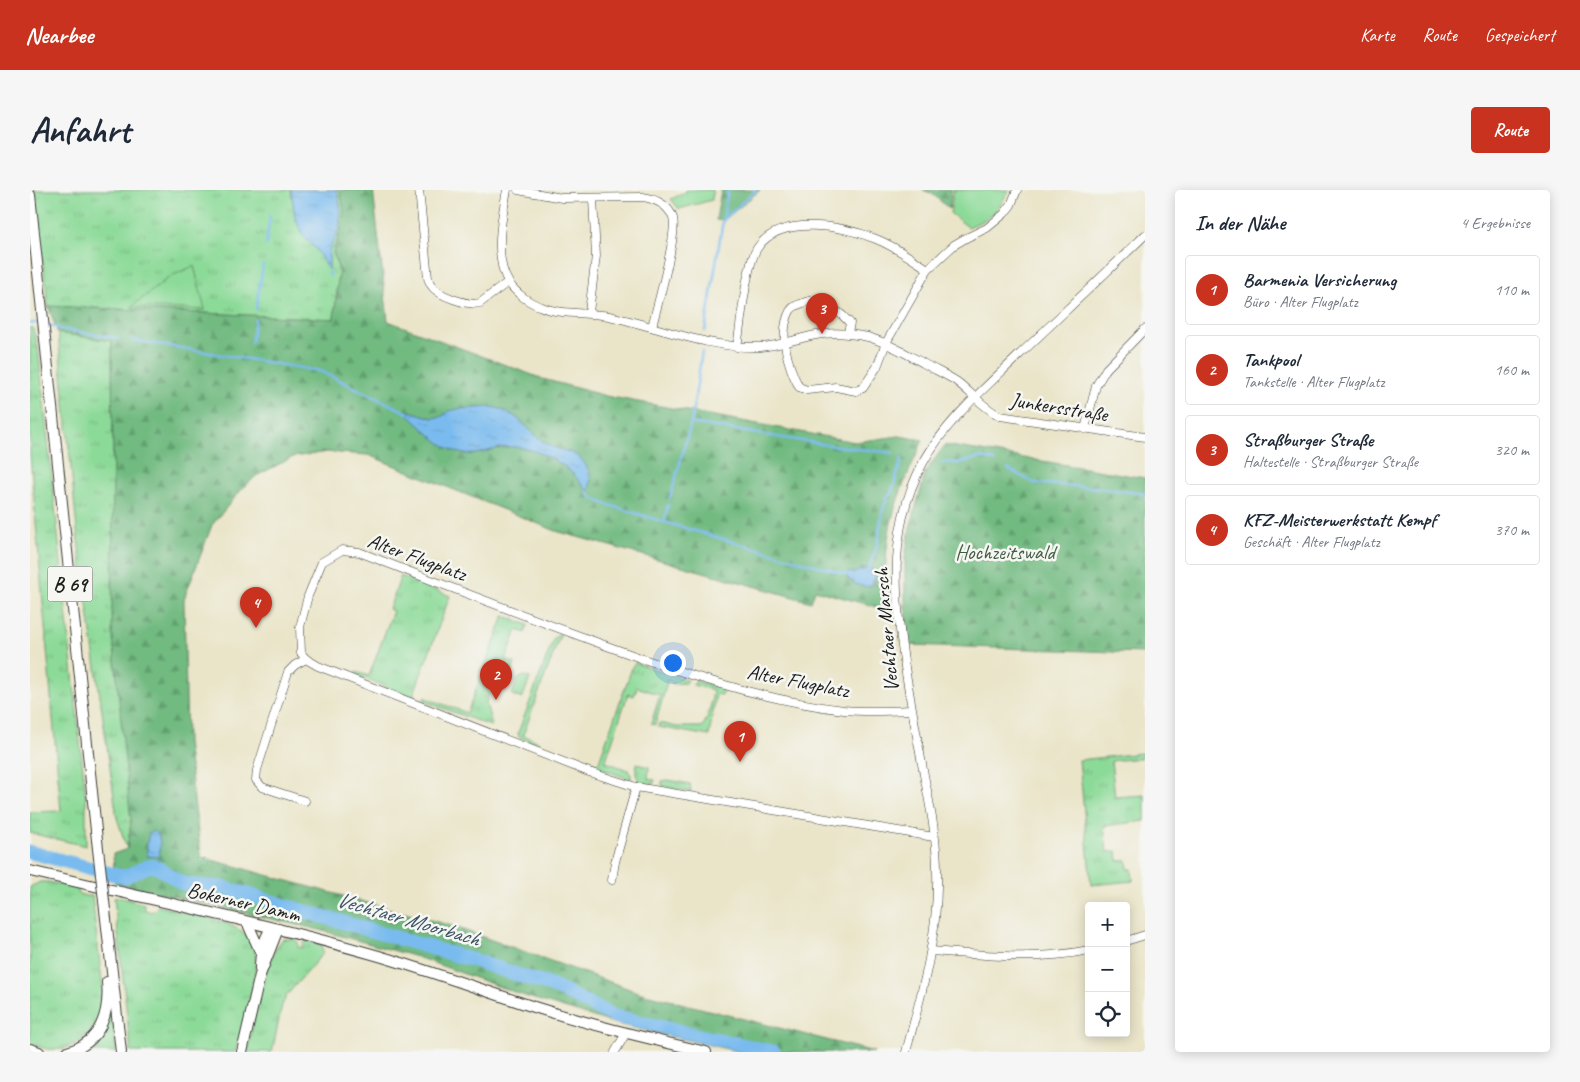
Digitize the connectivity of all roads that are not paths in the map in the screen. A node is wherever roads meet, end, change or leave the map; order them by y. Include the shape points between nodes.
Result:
1 (419, 190) edge
2 (507, 190) edge
3 (518, 190) edge
4 (1017, 190) edge
5 (30, 195) edge
6 (593, 199) junction
7 (1145, 235) edge
8 (928, 269) junction
9 (508, 282) junction
10 (590, 312) junction
11 (652, 327) junction
12 (1145, 329) edge
13 (848, 333) junction
14 (886, 343) junction
15 (785, 344) junction
16 (737, 347) junction
17 (975, 397) junction
18 (1085, 429) junction
19 (1145, 437) edge
20 (306, 659) junction
21 (912, 710) junction
22 (636, 787) junction
23 (305, 800) dead end
24 (934, 837) junction
25 (30, 873) edge
26 (612, 880) dead end
27 (247, 922) junction
28 (274, 928) junction
29 (1145, 936) edge
30 (108, 938) junction
31 (1130, 940) edge
32 (1085, 950) edge
33 (260, 951) junction
34 (931, 951) junction
35 (260, 975) junction
36 (114, 988) junction
37 (626, 1033) junction
38 (30, 1049) edge
39 (39, 1052) edge
40 (67, 1052) edge
41 (121, 1052) edge
42 (128, 1052) edge
43 (242, 1052) edge
44 (615, 1052) edge
45 (706, 1052) edge
46 (906, 1052) edge

1 - 9 street via 431,285 466,304 475,304
2 - 9 street via 500,257
3 - 6 street via 562,198
4 - 8 street via 1004,214 987,228 954,246
5 - 30 main road, B 69, bridge
6 - 10 street via 596,256
6 - 11 street via 643,197 656,200 672,216 672,242
7 - 17 street, Vechtaer Marsch
8 - 14 street
8 - 16 street via 903,252 860,233 804,226 781,229 758,246 751,260
9 - 10 street, Junkersstraße via 523,297 540,307
10 - 11 street, Junkersstraße
11 - 16 street, Junkersstraße
12 - 18 street via 1102,375
13 - 14 street, Junkersstraße
13 - 15 street, Junkersstraße via 822,334
13 - 15 street via 850,323 844,316 815,300 796,305 790,312
14 - 15 street via 877,367 863,388 856,391 836,387 807,390 799,387
14 - 17 street, Junkersstraße via 956,381
15 - 16 street, Junkersstraße
17 - 18 street, Junkersstraße via 1000,416
17 - 21 street, Vechtaer Marsch via 945,430 923,463 899,530 895,566 898,622
18 - 19 street, Junkersstraße
20 - 21 street, Alter Flugplatz via 301,653 300,627 308,596 322,562 342,550 359,552 567,632 728,685 845,710
20 - 22 street via 589,772
20 - 23 street via 288,672 256,780 262,788
21 - 24 street, Vechtaer Marsch
22 - 24 street
22 - 26 street
24 - 34 street, Vechtaer Marsch via 937,870
25 - 27 main road, Bokerner Damm
27 - 28 main road, Bokerner Damm
27 - 33 main road
28 - 33 main road
28 - 35 main road
28 - 37 main road, Bokerner Damm via 440,974
29 - 31 street
30 - 36 main road, B 69
30 - 40 main road via 105,958 107,1007 103,1021 84,1044
32 - 34 street via 995,956
33 - 35 main road
34 - 46 street, Vechtaer Marsch
35 - 43 main road
36 - 41 main road, B 69
36 - 42 main road via 122,1005
37 - 44 street
37 - 45 main road, Bokerner Damm
38 - 39 main road

